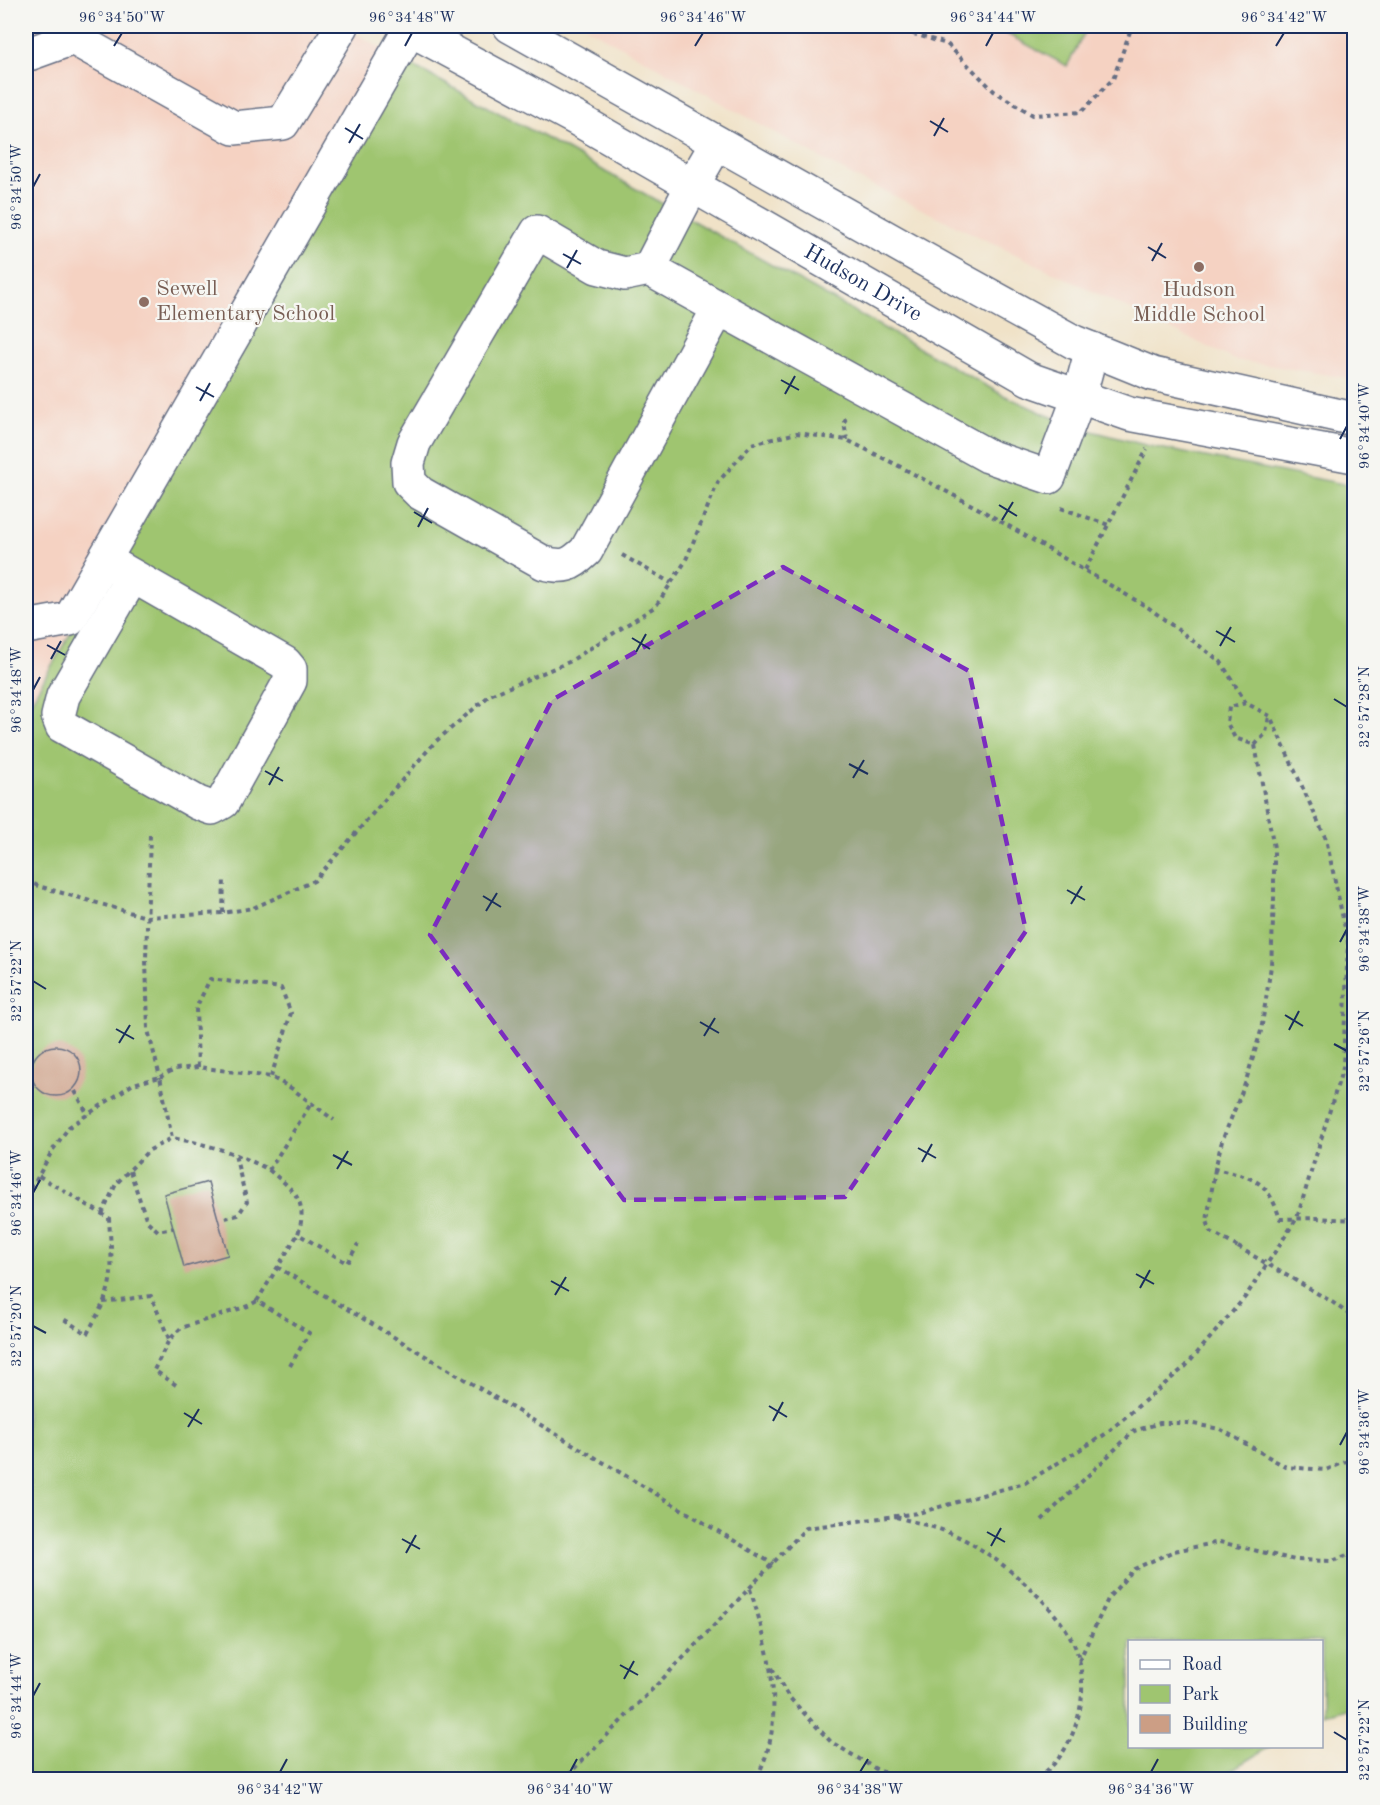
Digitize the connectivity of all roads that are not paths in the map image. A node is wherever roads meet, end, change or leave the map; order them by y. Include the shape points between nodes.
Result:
1 (342, 26) edge
2 (510, 26) edge
3 (408, 27) edge
4 (26, 55) edge
5 (717, 142) junction
6 (692, 186) junction
7 (649, 269) junction
8 (719, 308) junction
9 (1092, 349) junction
10 (1079, 397) junction
11 (1354, 419) edge
12 (1354, 456) edge
13 (105, 560) junction
14 (132, 577) junction
15 (26, 627) edge

1 - 4 street via 283,123 234,128 73,38
2 - 5 street
3 - 6 street, Hudson Drive
3 - 13 street
5 - 6 street
5 - 9 street via 964,282
6 - 7 street
6 - 10 street, Hudson Drive via 1029,379
7 - 8 street
7 - 8 street via 625,274 597,267 537,232 414,443 408,462 409,482 420,493 544,563 561,567 575,561 586,551
8 - 10 street via 988,456 1049,477
9 - 10 street
9 - 11 street via 1153,374
10 - 12 street, Hudson Drive via 1129,414
13 - 14 street
13 - 15 street via 70,619
14 - 14 street via 290,669 290,681 241,771 223,802 212,807 198,803 62,726 58,716 63,696

